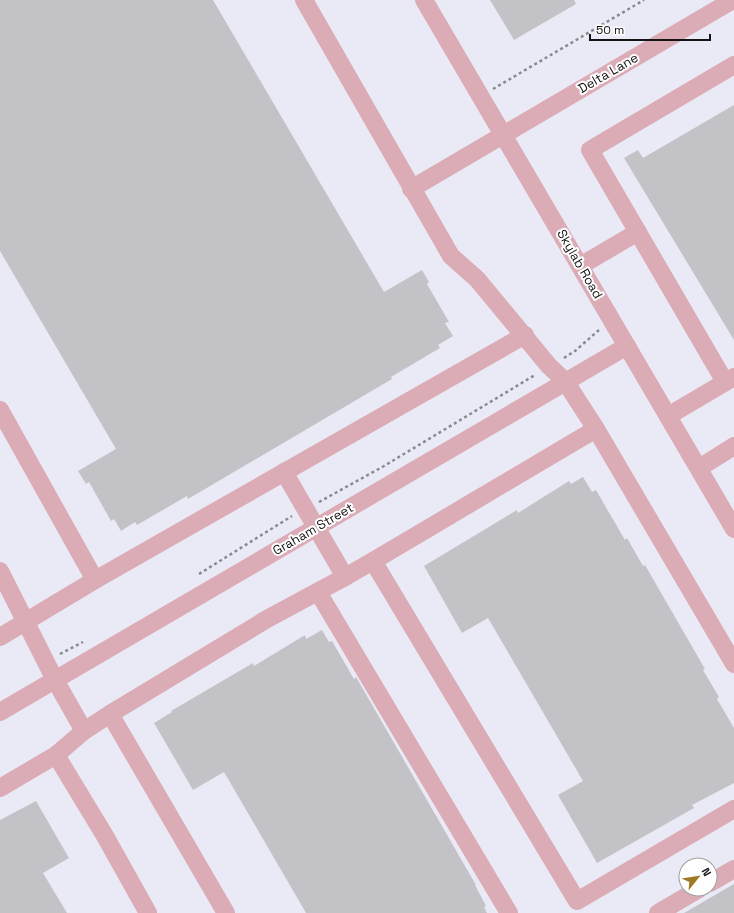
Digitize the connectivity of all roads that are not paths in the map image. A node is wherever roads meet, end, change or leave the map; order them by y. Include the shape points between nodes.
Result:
1 (304, 0) edge
2 (424, 0) edge
3 (733, 0) edge
4 (734, 65) edge
5 (504, 134) junction
6 (412, 189) junction
7 (638, 232) junction
8 (580, 266) junction
9 (525, 335) junction
10 (627, 346) junction
11 (729, 379) edge
12 (565, 381) junction
13 (0, 410) edge
14 (668, 416) junction
15 (596, 429) junction
16 (734, 446) edge
17 (699, 468) junction
18 (284, 472) junction
19 (316, 528) junction
20 (734, 529) edge
21 (373, 561) junction
22 (0, 571) edge
23 (345, 577) junction
24 (95, 580) junction
25 (318, 592) junction
26 (27, 621) junction
27 (3, 629) edge
28 (734, 664) edge
29 (55, 680) junction
30 (0, 712) edge
31 (110, 714) junction
32 (84, 731) junction
33 (56, 755) junction
34 (0, 788) edge
35 (734, 809) edge
36 (734, 869) edge
37 (718, 878) edge
38 (685, 897) edge
39 (148, 913) edge
40 (226, 913) edge
41 (509, 913) edge
42 (658, 913) edge

1 - 6 street
2 - 5 street, Skylab Road
3 - 5 street, Delta Lane
4 - 7 street via 590,150
5 - 6 street, Delta Lane
5 - 8 street, Skylab Road
6 - 9 street via 451,256 477,279
7 - 8 street
7 - 11 street
8 - 10 street, Skylab Road
9 - 12 street via 549,366
9 - 18 street
10 - 12 street, Graham Street
10 - 14 street, Skylab Road
11 - 14 street
12 - 15 street
12 - 19 street, Graham Street
13 - 24 street
14 - 17 street, Skylab Road
15 - 21 street
15 - 28 street
16 - 17 street
17 - 20 street, Skylab Road
18 - 19 street
18 - 24 street
19 - 23 street
19 - 29 street, Graham Street
21 - 23 street
21 - 35 street via 577,901
22 - 26 street
23 - 25 street
24 - 26 street
25 - 31 street via 267,619
25 - 41 street
26 - 27 street
26 - 29 street
29 - 30 street, Graham Street
29 - 32 street
31 - 32 street
31 - 40 street
32 - 33 street
33 - 34 street
33 - 39 street
36 - 37 street
38 - 42 street

